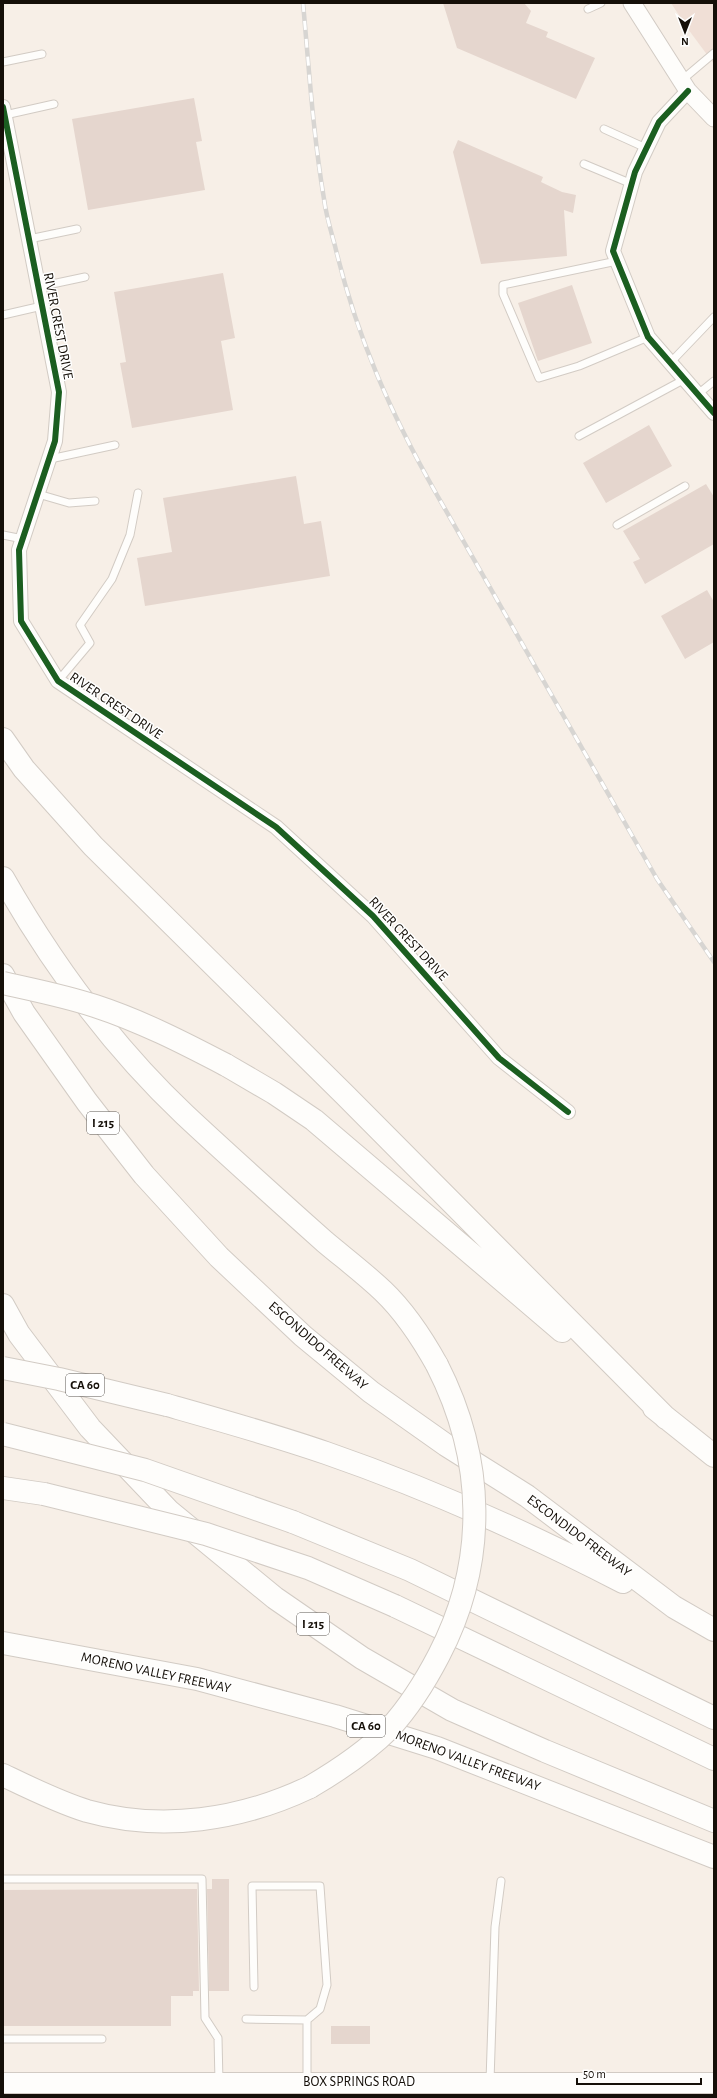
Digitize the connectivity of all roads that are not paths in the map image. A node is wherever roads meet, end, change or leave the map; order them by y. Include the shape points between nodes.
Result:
1 (601, 3) edge
2 (632, 3) edge
3 (588, 9) dead end
4 (714, 53) edge
5 (42, 54) dead end
6 (3, 62) edge
7 (685, 85) junction
8 (54, 104) dead end
9 (4, 111) edge
10 (714, 118) edge
11 (604, 129) dead end
12 (646, 148) junction
13 (584, 164) dead end
14 (632, 184) junction
15 (77, 229) dead end
16 (29, 239) junction
17 (617, 261) junction
18 (85, 277) dead end
19 (38, 286) junction
20 (42, 306) junction
21 (3, 315) edge
22 (714, 317) edge
23 (648, 337) junction
24 (670, 363) junction
25 (685, 379) junction
26 (714, 381) edge
27 (698, 394) junction
28 (714, 412) edge
29 (579, 436) dead end
30 (115, 445) dead end
31 (50, 459) junction
32 (685, 486) dead end
33 (138, 493) dead end
34 (38, 494) junction
35 (95, 501) dead end
36 (617, 525) dead end
37 (3, 535) edge
38 (23, 539) junction
39 (58, 681) junction
40 (3, 739) edge
41 (3, 878) edge
42 (3, 975) edge
43 (3, 983) edge
44 (568, 1112) dead end
45 (3, 1305) edge
46 (3, 1368) edge
47 (666, 1418) junction
48 (3, 1434) edge
49 (714, 1456) edge
50 (3, 1488) edge
51 (674, 1608) junction
52 (714, 1630) edge
53 (3, 1643) edge
54 (714, 1718) edge
55 (714, 1759) edge
56 (3, 1775) edge
57 (714, 1821) edge
58 (714, 1857) edge
59 (3, 1879) edge
60 (501, 1882) dead end
61 (254, 1987) dead end
62 (246, 2019) dead end
63 (307, 2020) junction
64 (3, 2039) edge
65 (102, 2039) dead end
66 (219, 2082) junction
67 (307, 2082) junction
68 (490, 2082) junction
69 (3, 2083) edge
70 (714, 2083) edge

1 - 3 lane
2 - 7 street
4 - 7 lane
5 - 6 lane
7 - 10 street
7 - 12 street via 659,122
8 - 9 lane
9 - 16 street, RIVER CREST DRIVE
11 - 12 lane
12 - 14 street
13 - 14 lane
14 - 17 street via 613,251
15 - 16 lane
16 - 19 street, RIVER CREST DRIVE
17 - 23 street
17 - 23 lane via 503,285 503,294 539,378 579,366
18 - 19 lane
19 - 20 street, RIVER CREST DRIVE
20 - 21 lane
20 - 31 street, RIVER CREST DRIVE via 58,392 55,441
22 - 24 lane
23 - 24 street
24 - 25 street
25 - 27 street
25 - 29 lane
26 - 27 lane
27 - 28 street
30 - 31 lane
31 - 34 street, RIVER CREST DRIVE
32 - 36 lane
33 - 39 lane via 130,535 112,579 80,625 90,643
34 - 35 lane via 69,504
34 - 38 street, RIVER CREST DRIVE
37 - 38 lane
38 - 39 street, RIVER CREST DRIVE via 19,550 21,621
39 - 44 street, RIVER CREST DRIVE via 276,827 373,916 499,1058
40 - 47 highway via 24,770 93,846
41 - 56 highway, bridge via 57,965 143,1073 184,1114 382,1291 424,1342 451,1392 461,1422 472,1469 475,1519 473,1552 465,1594 448,1638 422,1687 407,1708 367,1748 337,1772 310,1787 283,1800 244,1813 197,1820 160,1821 121,1818 87,1811 49,1797
42 - 51 highway, ESCONDIDO FREEWAY / I 215 via 24,1013 87,1102 144,1175 219,1257 303,1336 371,1392 446,1445 527,1496
43 - 47 highway, bridge via 95,1006 145,1025 226,1065 274,1093 314,1120
45 - 57 highway, I 215 via 20,1334 96,1434 169,1511 275,1598 362,1658 452,1710
46 - 51 highway, CA 60, bridge via 167,1405 327,1453 472,1510 579,1559
47 - 49 highway
48 - 54 highway, bridge via 145,1470 293,1522 410,1570
50 - 55 highway, bridge via 44,1494 206,1534 308,1568 395,1606
51 - 52 highway, ESCONDIDO FREEWAY / I 215
53 - 58 highway, MORENO VALLEY FREEWAY / CA 60 via 197,1679 357,1723 437,1748
59 - 66 lane via 202,1879 205,2018 218,2038
60 - 68 lane via 495,1927
61 - 63 lane via 252,1886 320,1886 327,1985 320,2009
62 - 63 lane
63 - 67 lane
64 - 65 lane
66 - 67 main road, BOX SPRINGS ROAD
66 - 69 main road, BOX SPRINGS ROAD via 184,2086
67 - 68 main road, BOX SPRINGS ROAD via 404,2086
68 - 70 main road, BOX SPRINGS ROAD via 606,2086

